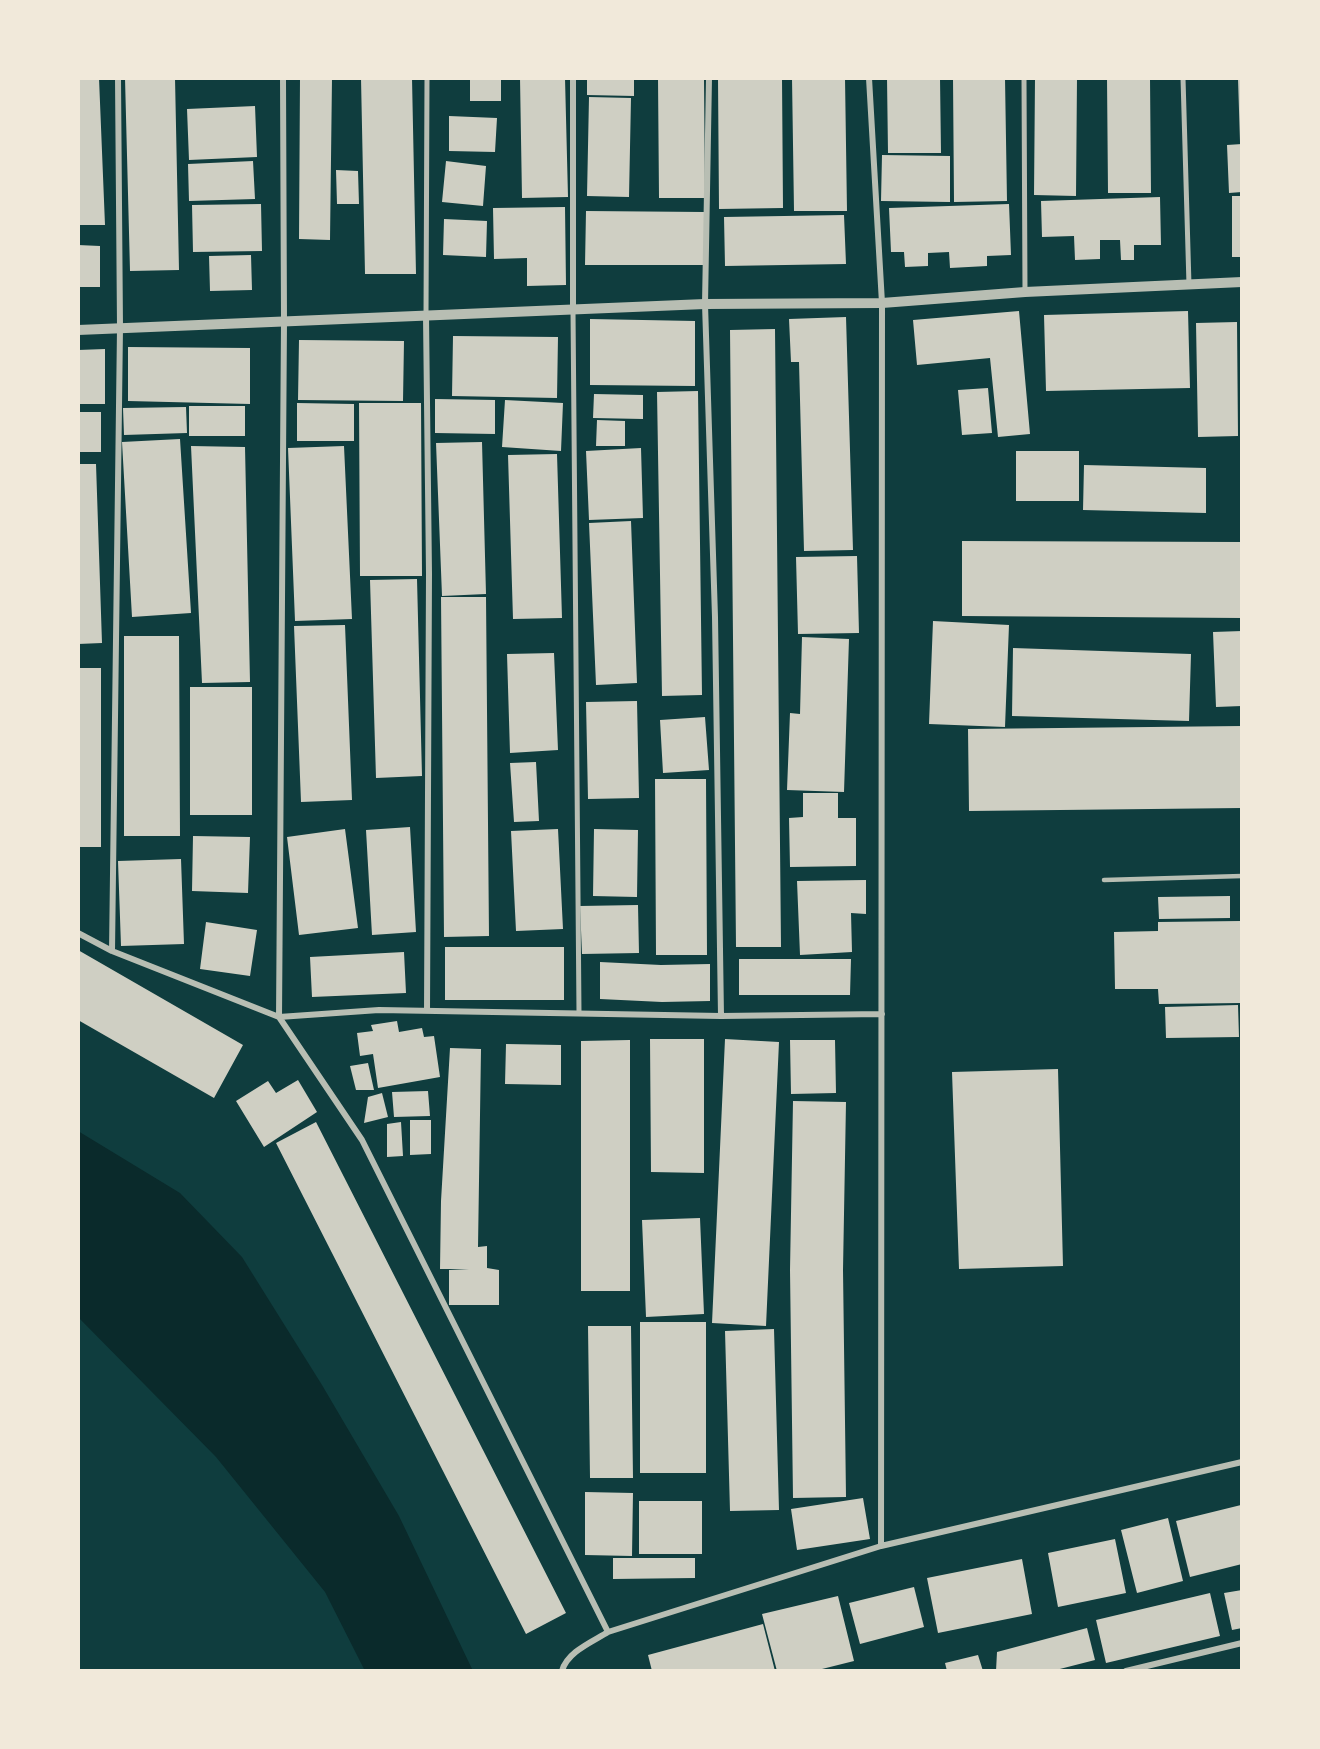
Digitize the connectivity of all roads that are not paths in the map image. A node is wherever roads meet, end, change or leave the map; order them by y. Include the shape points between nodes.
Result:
1 (118, 78) edge
2 (283, 78) edge
3 (427, 78) edge
4 (573, 78) edge
5 (709, 78) edge
6 (869, 78) edge
7 (1024, 78) edge
8 (1183, 78) edge
9 (1242, 282) edge
10 (1189, 285) junction
11 (1025, 292) junction
12 (882, 303) junction
13 (705, 304) junction
14 (573, 310) junction
15 (426, 316) junction
16 (284, 321) junction
17 (120, 328) junction
18 (78, 330) edge
19 (1242, 876) edge
20 (1104, 880) dead end
21 (78, 933) edge
22 (112, 951) junction
23 (428, 1011) junction
24 (579, 1013) junction
25 (882, 1014) junction
26 (721, 1016) junction
27 (279, 1017) junction
28 (1242, 1462) edge
29 (881, 1546) junction
30 (608, 1632) junction
31 (1242, 1643) edge
32 (562, 1671) edge
33 (1126, 1671) edge

1 - 17 street
2 - 16 street
3 - 15 street
4 - 14 street
5 - 13 street
6 - 12 street
7 - 11 street
8 - 10 street
9 - 10 street
10 - 11 street
11 - 12 street
12 - 13 street
12 - 25 street
13 - 14 street
13 - 26 street
14 - 15 street
14 - 24 street
15 - 16 street
15 - 23 street
16 - 17 street
16 - 27 street
17 - 18 street
17 - 22 street
19 - 20 lane
21 - 22 street
22 - 27 street
23 - 24 street
23 - 27 street
24 - 26 street
25 - 26 street
25 - 29 street
27 - 30 street via 362,1140
28 - 29 street
29 - 30 street
30 - 32 street via 571,1656
31 - 33 street

